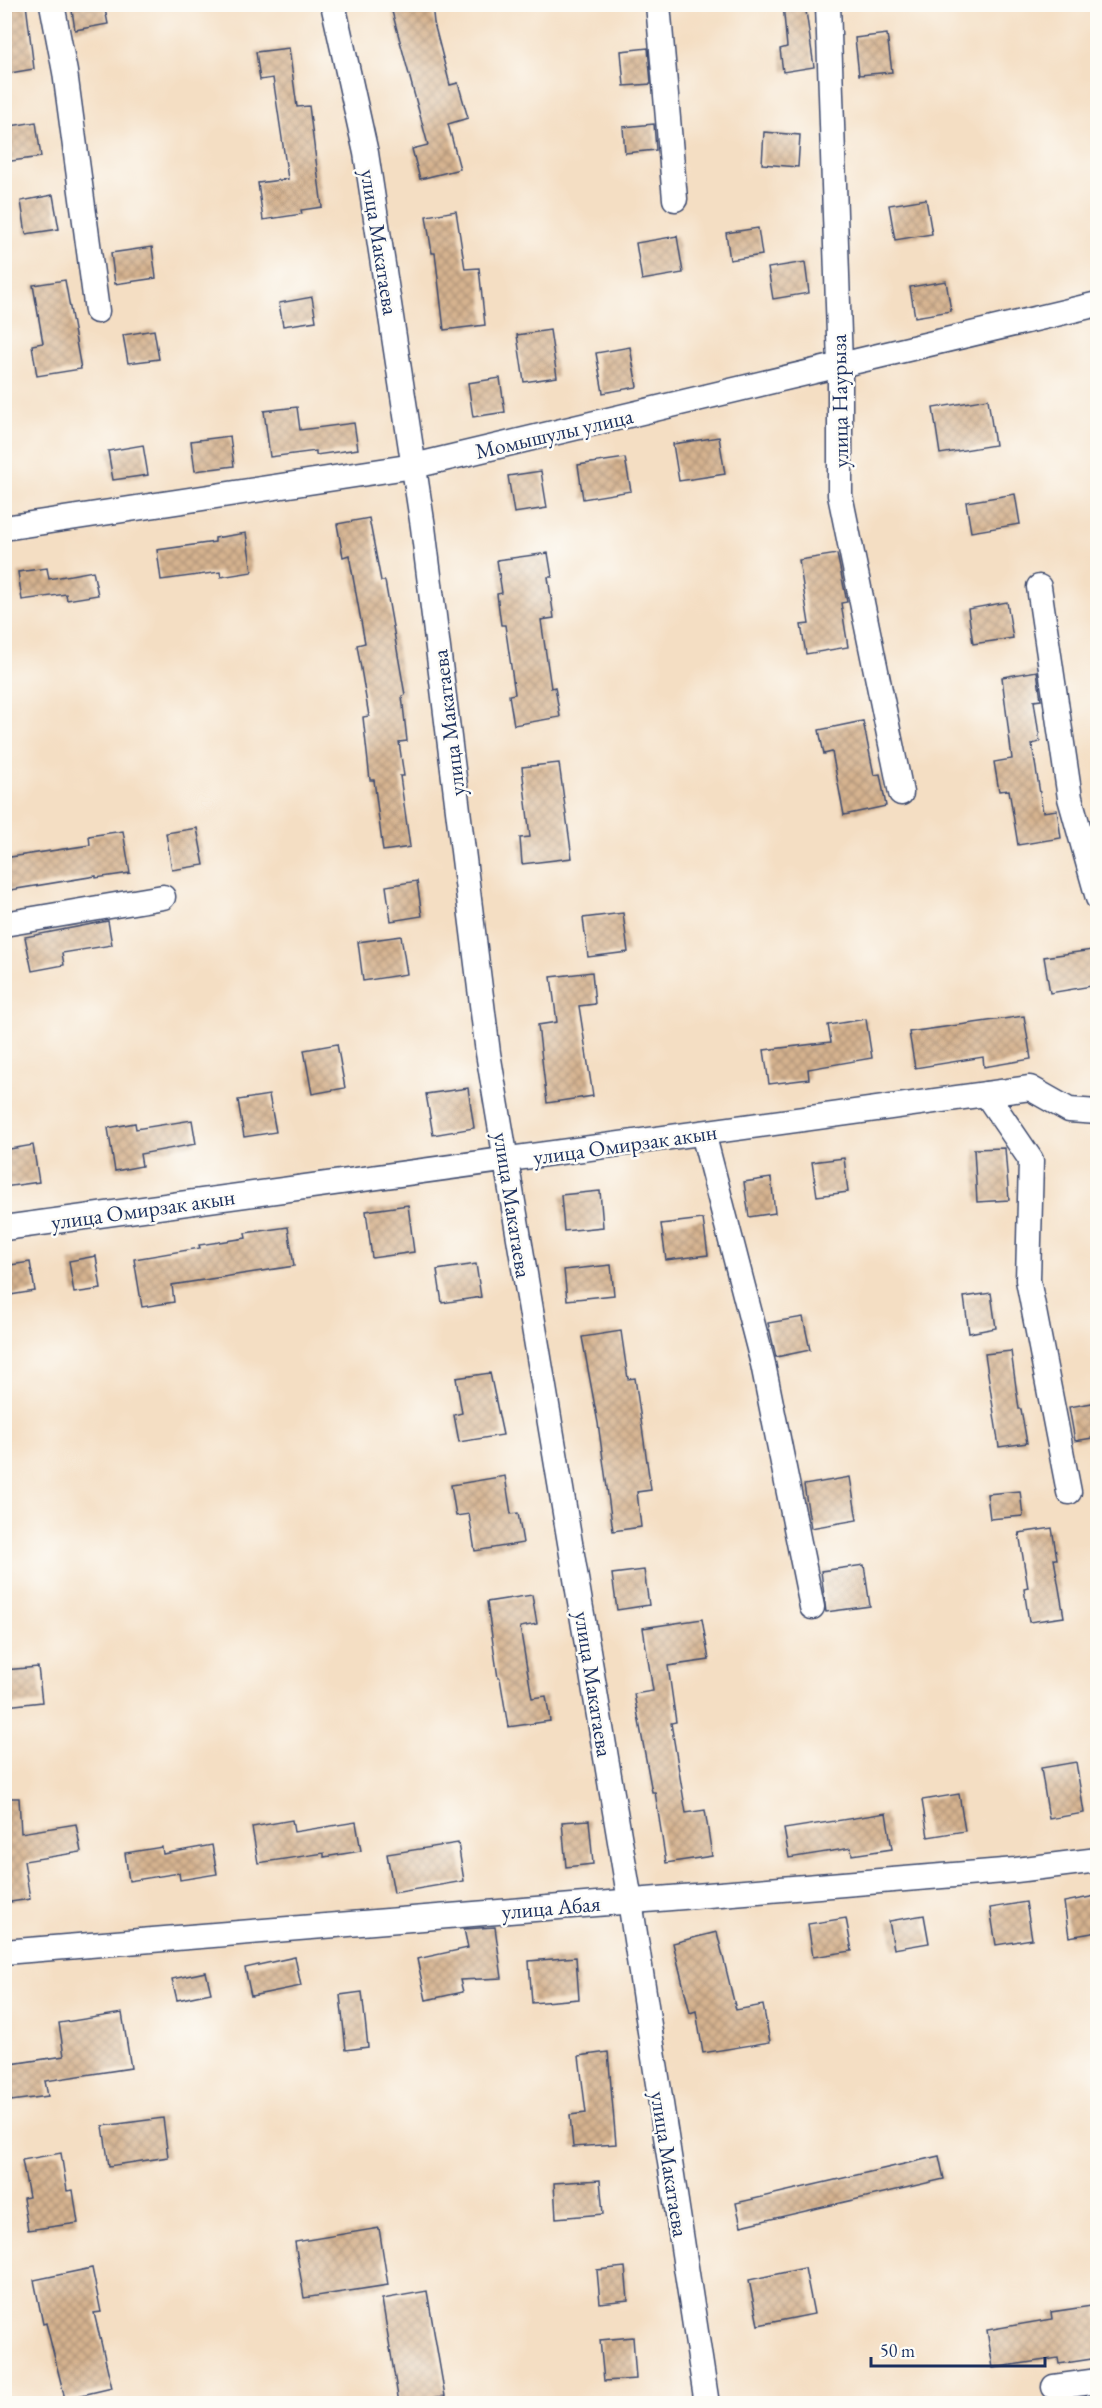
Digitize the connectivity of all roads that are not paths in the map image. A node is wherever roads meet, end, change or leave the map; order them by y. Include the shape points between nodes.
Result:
1 (52, 4) edge
2 (333, 4) edge
3 (658, 4) edge
4 (828, 4) edge
5 (675, 199) dead end
6 (1098, 304) edge
7 (97, 310) dead end
8 (840, 365) junction
9 (414, 466) junction
10 (4, 528) edge
11 (1039, 586) dead end
12 (901, 793) dead end
13 (163, 897) dead end
14 (1098, 898) edge
15 (4, 924) edge
16 (986, 1094) junction
17 (1098, 1112) edge
18 (703, 1133) junction
19 (506, 1160) junction
20 (4, 1228) edge
21 (1069, 1492) dead end
22 (812, 1607) dead end
23 (1098, 1860) edge
24 (630, 1901) junction
25 (4, 1952) edge
26 (1098, 2381) edge
27 (1054, 2387) dead end
28 (707, 2403) edge

1 - 7 street
2 - 9 street, улица Макатаева via 366,153
3 - 5 street
4 - 8 street, улица Наурыза
6 - 8 street, Момышулы улица
8 - 9 street, Момышулы улица
8 - 12 street, улица Наурыза via 840,495
9 - 10 street, Момышулы улица
9 - 19 street, улица Макатаева via 488,1053
11 - 14 street via 1070,798
13 - 15 street
16 - 17 street, улица Омирзак акын via 1030,1088 1069,1110
16 - 18 street, улица Омирзак акын
16 - 21 street via 1031,1160 1028,1280
18 - 19 street, улица Омирзак акын
18 - 22 street via 763,1364
19 - 20 street, улица Омирзак акын
19 - 24 street, улица Макатаева
23 - 24 street, улица Абая
24 - 25 street, улица Абая
24 - 28 street, улица Макатаева
26 - 27 street

